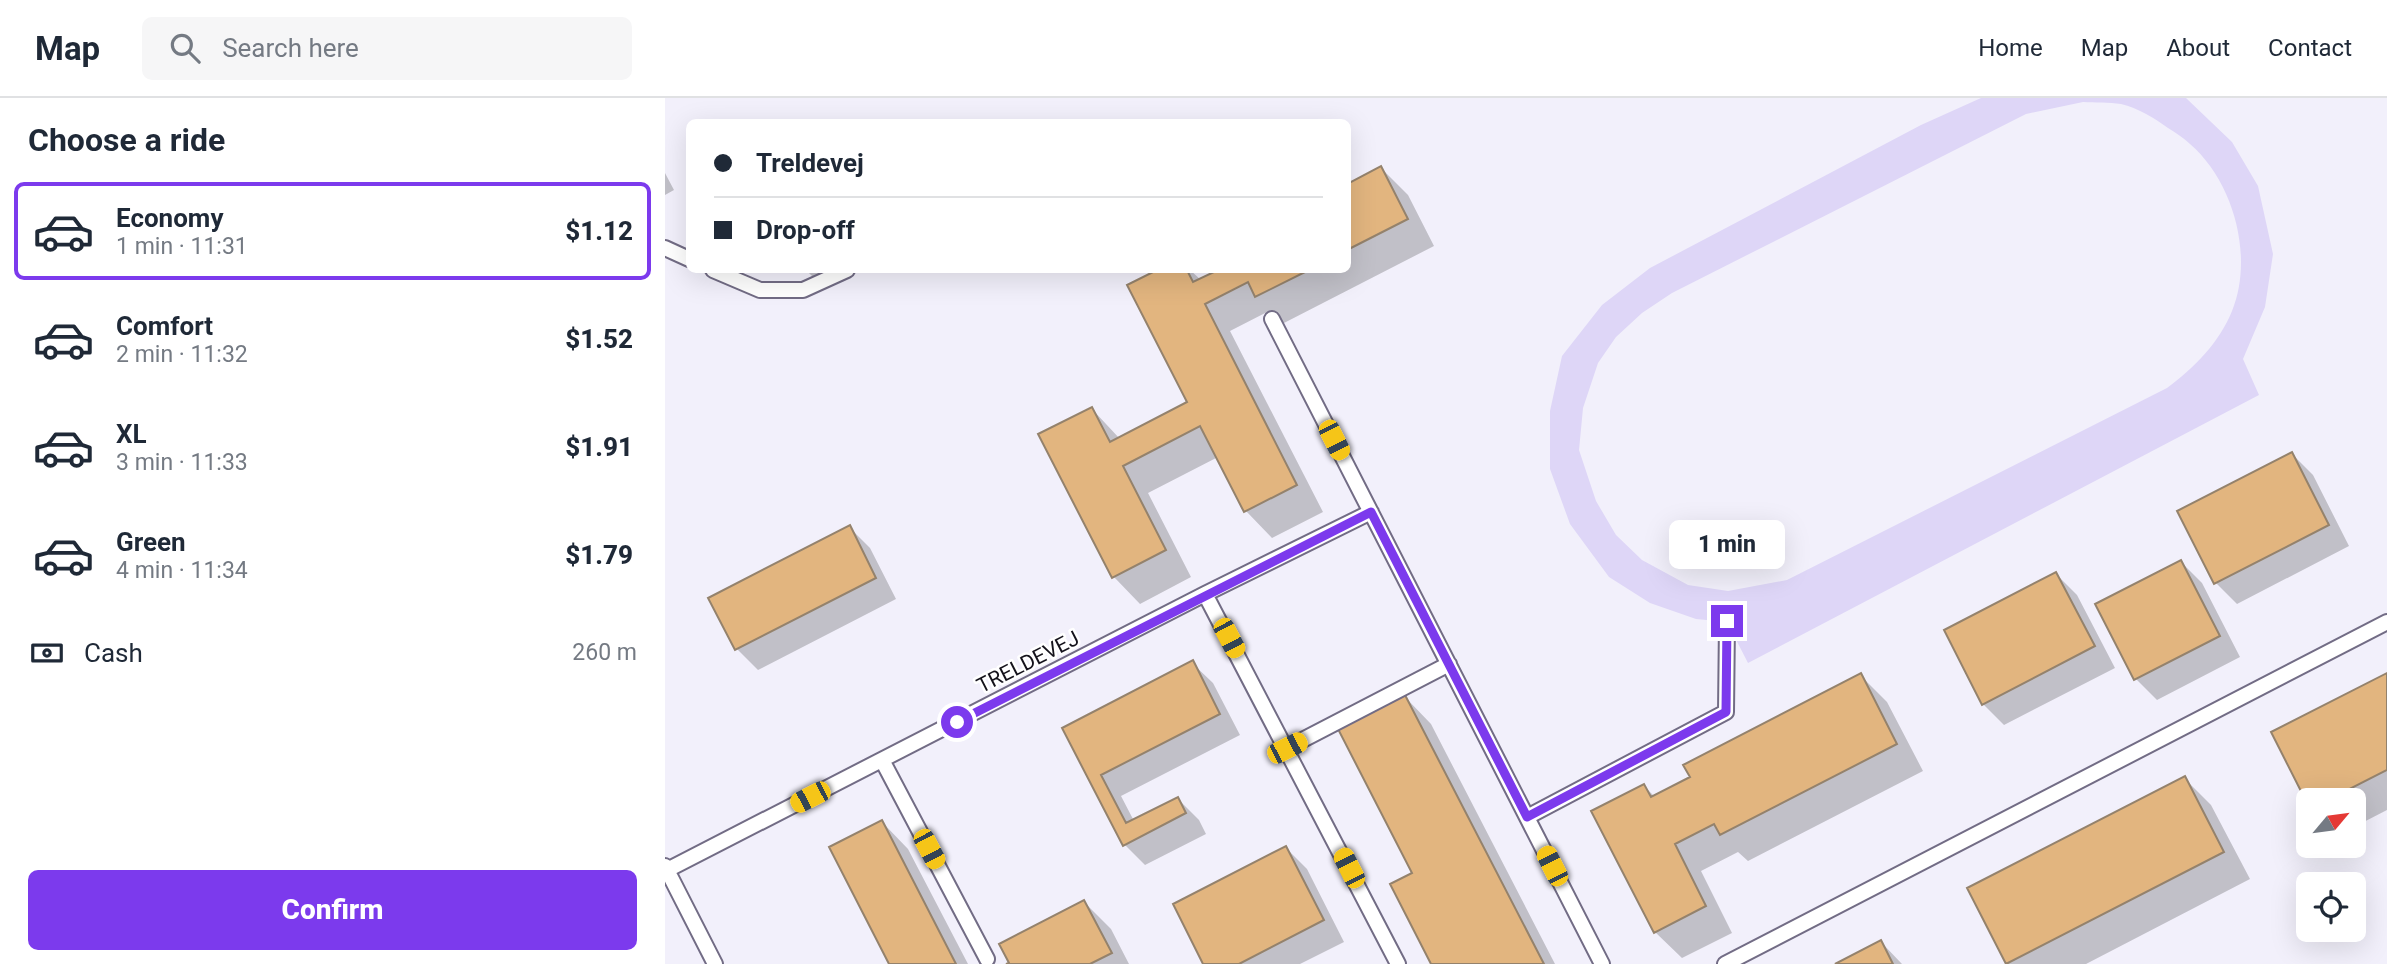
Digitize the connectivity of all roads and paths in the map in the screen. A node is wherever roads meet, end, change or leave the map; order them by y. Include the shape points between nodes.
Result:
1 (665, 248) edge
2 (686, 258) edge
3 (720, 273) edge
4 (840, 273) edge
5 (1272, 319) dead end
6 (1371, 512) junction
7 (1205, 594) junction
8 (1727, 621) dead end
9 (2387, 621) edge
10 (1449, 664) junction
11 (1287, 748) junction
12 (882, 760) junction
13 (1527, 817) junction
14 (666, 868) edge
15 (987, 959) dead end
16 (715, 964) edge
17 (1398, 964) edge
18 (1602, 964) edge
19 (1725, 964) edge

1 - 2 lane
3 - 4 lane via 760,290 803,290
5 - 6 lane
6 - 7 lane, TRELDEVEJ
6 - 10 lane
7 - 11 lane
7 - 12 lane, TRELDEVEJ
8 - 13 lane via 1726,712
9 - 19 lane
10 - 11 lane
10 - 13 lane
11 - 17 lane
12 - 14 lane, TRELDEVEJ
12 - 15 lane
13 - 18 lane
14 - 16 lane, TRELDEVEJ

